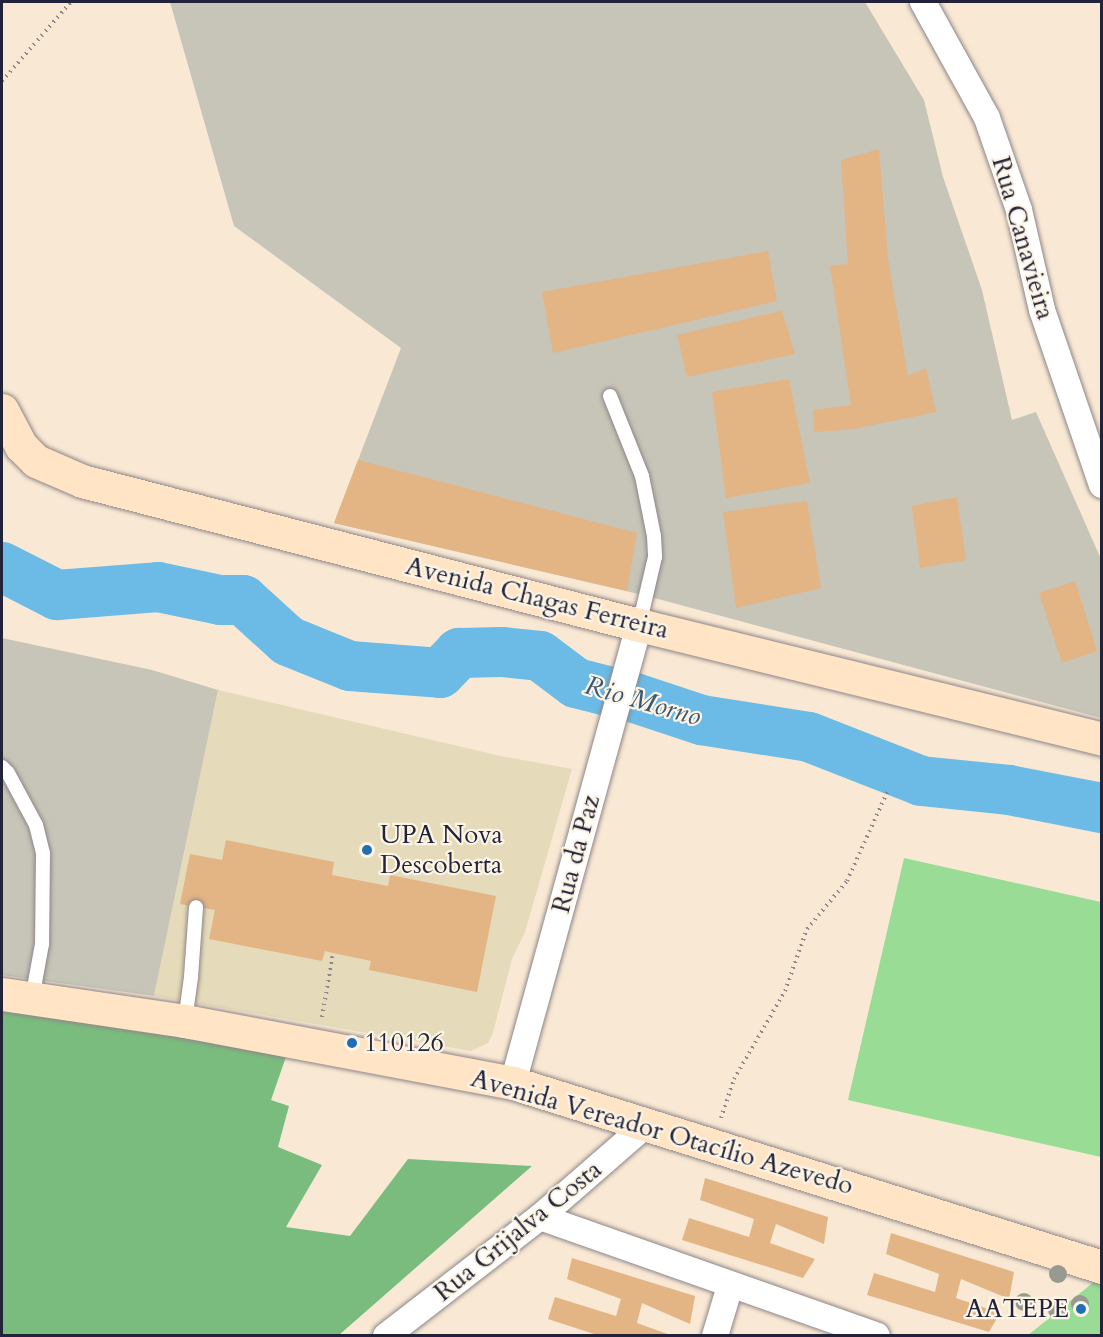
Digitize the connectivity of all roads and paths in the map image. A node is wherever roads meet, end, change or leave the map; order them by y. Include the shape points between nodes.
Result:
1 (71, 2) edge
2 (923, 2) edge
3 (2, 81) edge
4 (610, 396) dead end
5 (2, 410) edge
6 (1101, 485) edge
7 (635, 636) junction
8 (1101, 740) edge
9 (2, 767) edge
10 (888, 790) dead end
11 (196, 907) dead end
12 (333, 953) dead end
13 (17, 997) edge
14 (185, 1021) junction
15 (317, 1045) junction
16 (513, 1083) junction
17 (647, 1124) junction
18 (712, 1144) junction
19 (540, 1217) junction
20 (1101, 1267) edge
21 (730, 1286) junction
22 (386, 1335) edge
23 (715, 1335) edge
24 (877, 1335) edge

1 - 3 path
2 - 6 street, Rua Canavieira via 987,118 1019,210 1042,310
4 - 7 lane via 642,476 653,526 655,557
5 - 7 street, Avenida Chagas Ferreira via 21,446 36,461 82,481
7 - 8 street, Avenida Chagas Ferreira
7 - 16 street, Rua da Paz
9 - 13 lane via 36,825 43,854 42,944
10 - 18 path via 847,881 807,929 785,991 734,1079
11 - 14 lane
12 - 15 path
13 - 14 street, Avenida Vereador Otacílio Azevedo
14 - 15 street, Avenida Vereador Otacílio Azevedo
15 - 16 street, Avenida Vereador Otacílio Azevedo
16 - 17 street, Avenida Vereador Otacílio Azevedo
17 - 18 street, Avenida Vereador Otacílio Azevedo
17 - 19 street, Rua Grijalva Costa
18 - 20 street, Avenida Vereador Otacílio Azevedo
19 - 21 street
19 - 22 street, Rua Grijalva Costa
21 - 23 street
21 - 24 street

